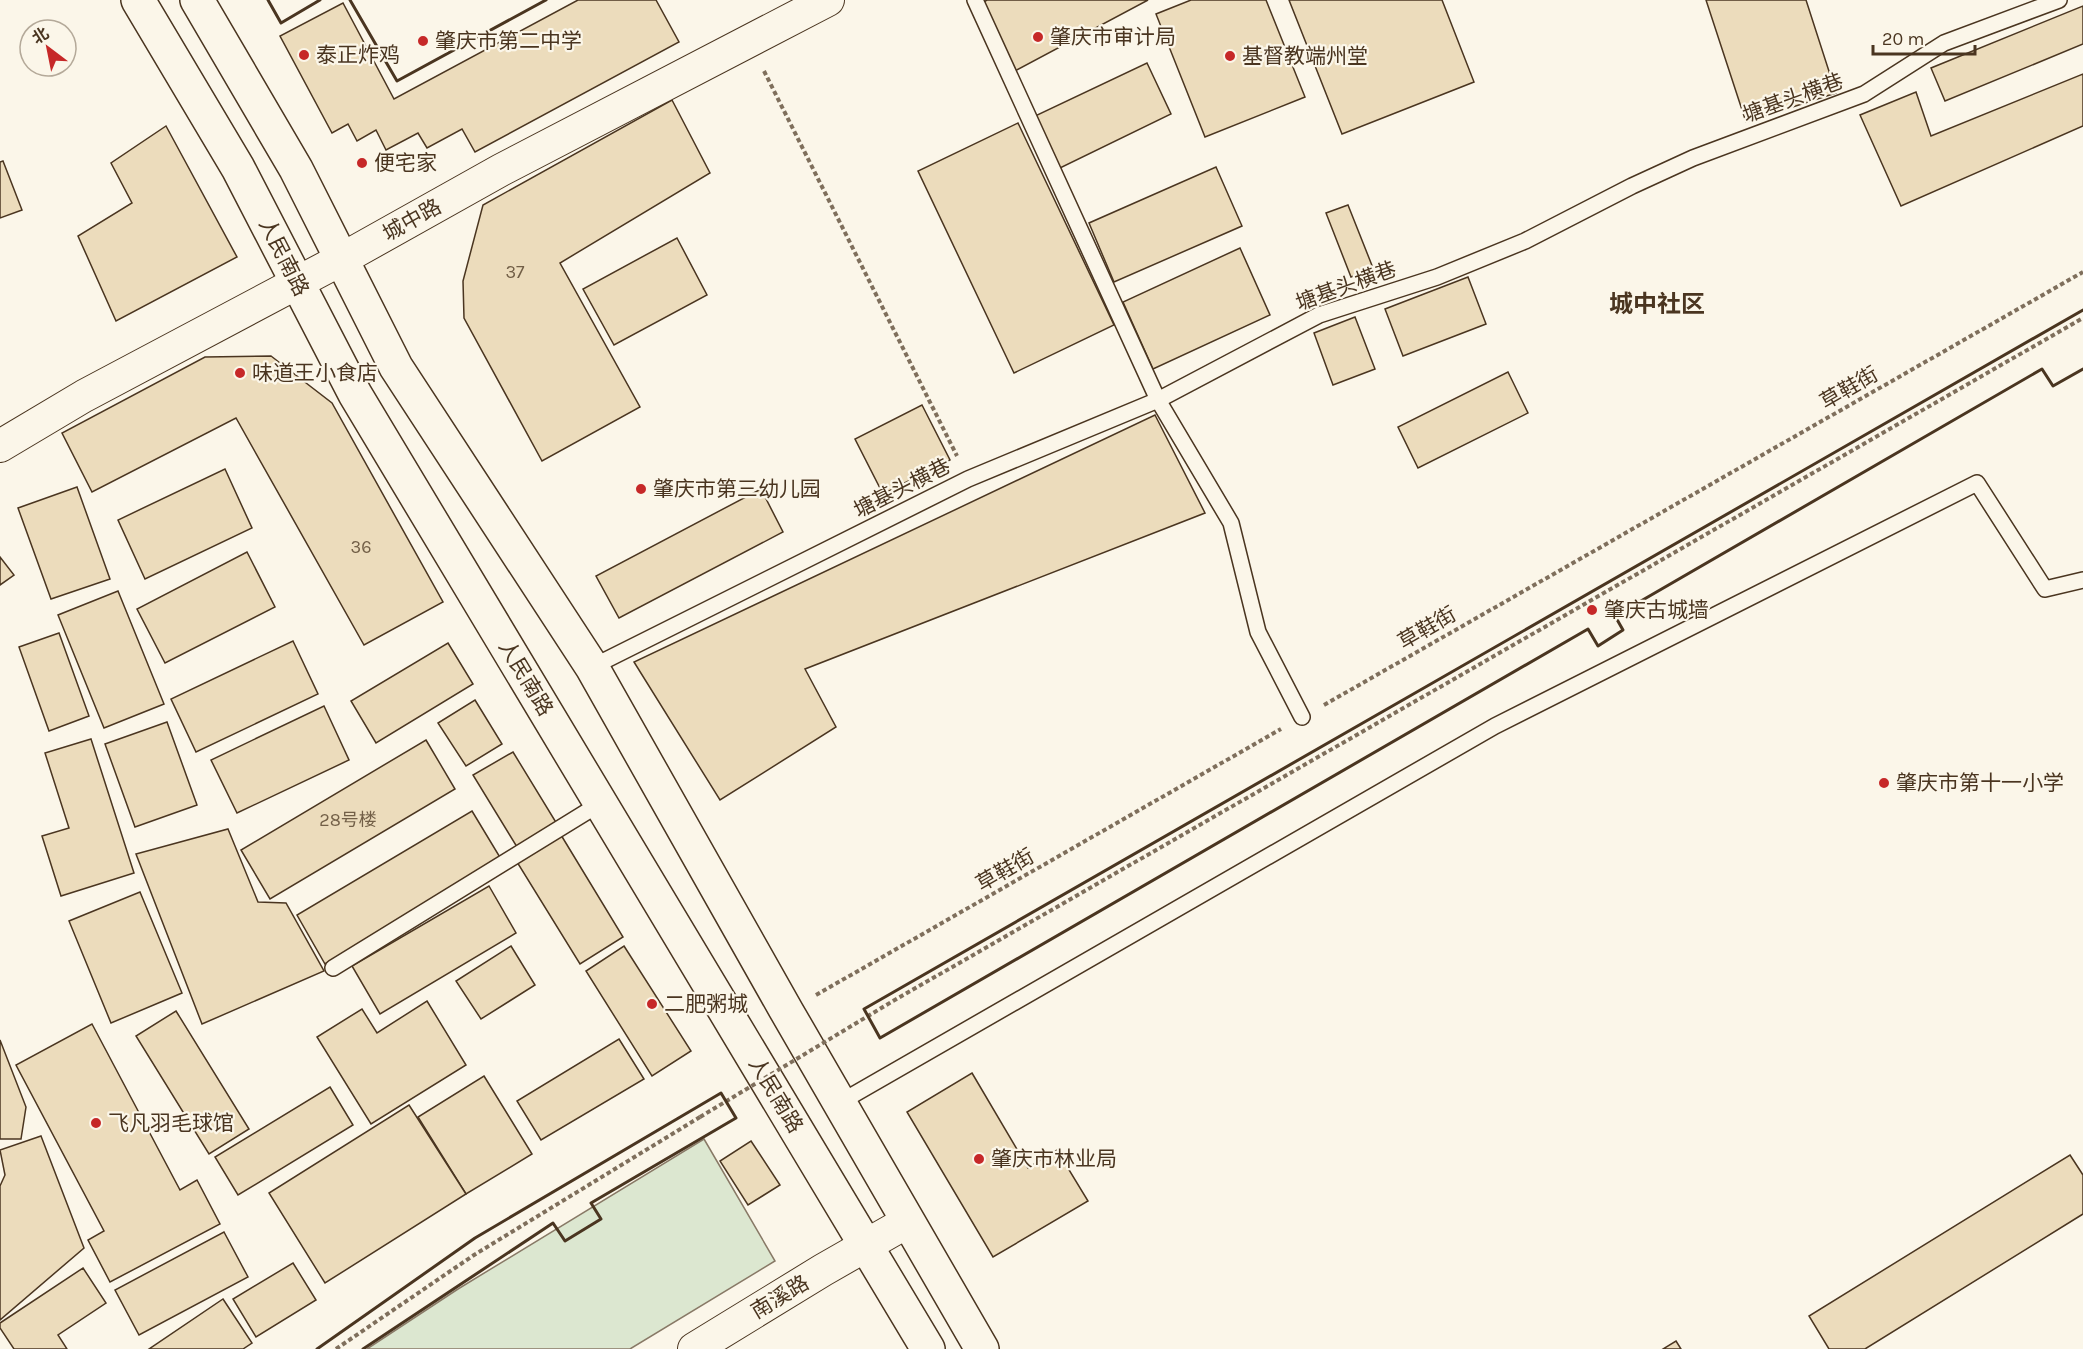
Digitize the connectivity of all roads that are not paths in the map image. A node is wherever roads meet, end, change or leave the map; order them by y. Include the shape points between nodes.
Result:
1 (138, 0) edge
2 (197, 0) edge
3 (828, 0) edge
4 (975, 0) edge
5 (2059, 0) edge
6 (342, 260) junction
7 (298, 283) junction
8 (1158, 400) junction
9 (0, 446) edge
10 (2083, 580) edge
11 (592, 667) junction
12 (1302, 717) road end
13 (601, 803) junction
14 (333, 968) dead end
15 (839, 1103) junction
16 (907, 1222) junction
17 (867, 1245) junction
18 (694, 1349) edge
19 (928, 1349) edge
20 (982, 1349) edge

1 - 7 main road, 人民南路 via 238,168
2 - 6 main road via 296,169
3 - 6 street, 城中路 via 501,170
4 - 8 lane
5 - 8 lane, 塘基头横巷 via 1944,43 1864,94 1693,158 1525,241 1437,277 1319,315
6 - 7 street, 城中路
6 - 11 main road via 396,367
7 - 9 street, 城中路 via 84,396
7 - 13 main road, 人民南路 via 355,394
8 - 11 lane, 塘基头横巷 via 968,479
8 - 12 lane via 1231,523 1258,632
10 - 15 lane via 2045,589 1977,483 1495,726
11 - 15 main road
13 - 14 lane
13 - 17 main road, 人民南路
15 - 16 main road
16 - 17 street, 南溪路
16 - 20 main road
17 - 18 street, 南溪路
17 - 19 main road, 人民南路

